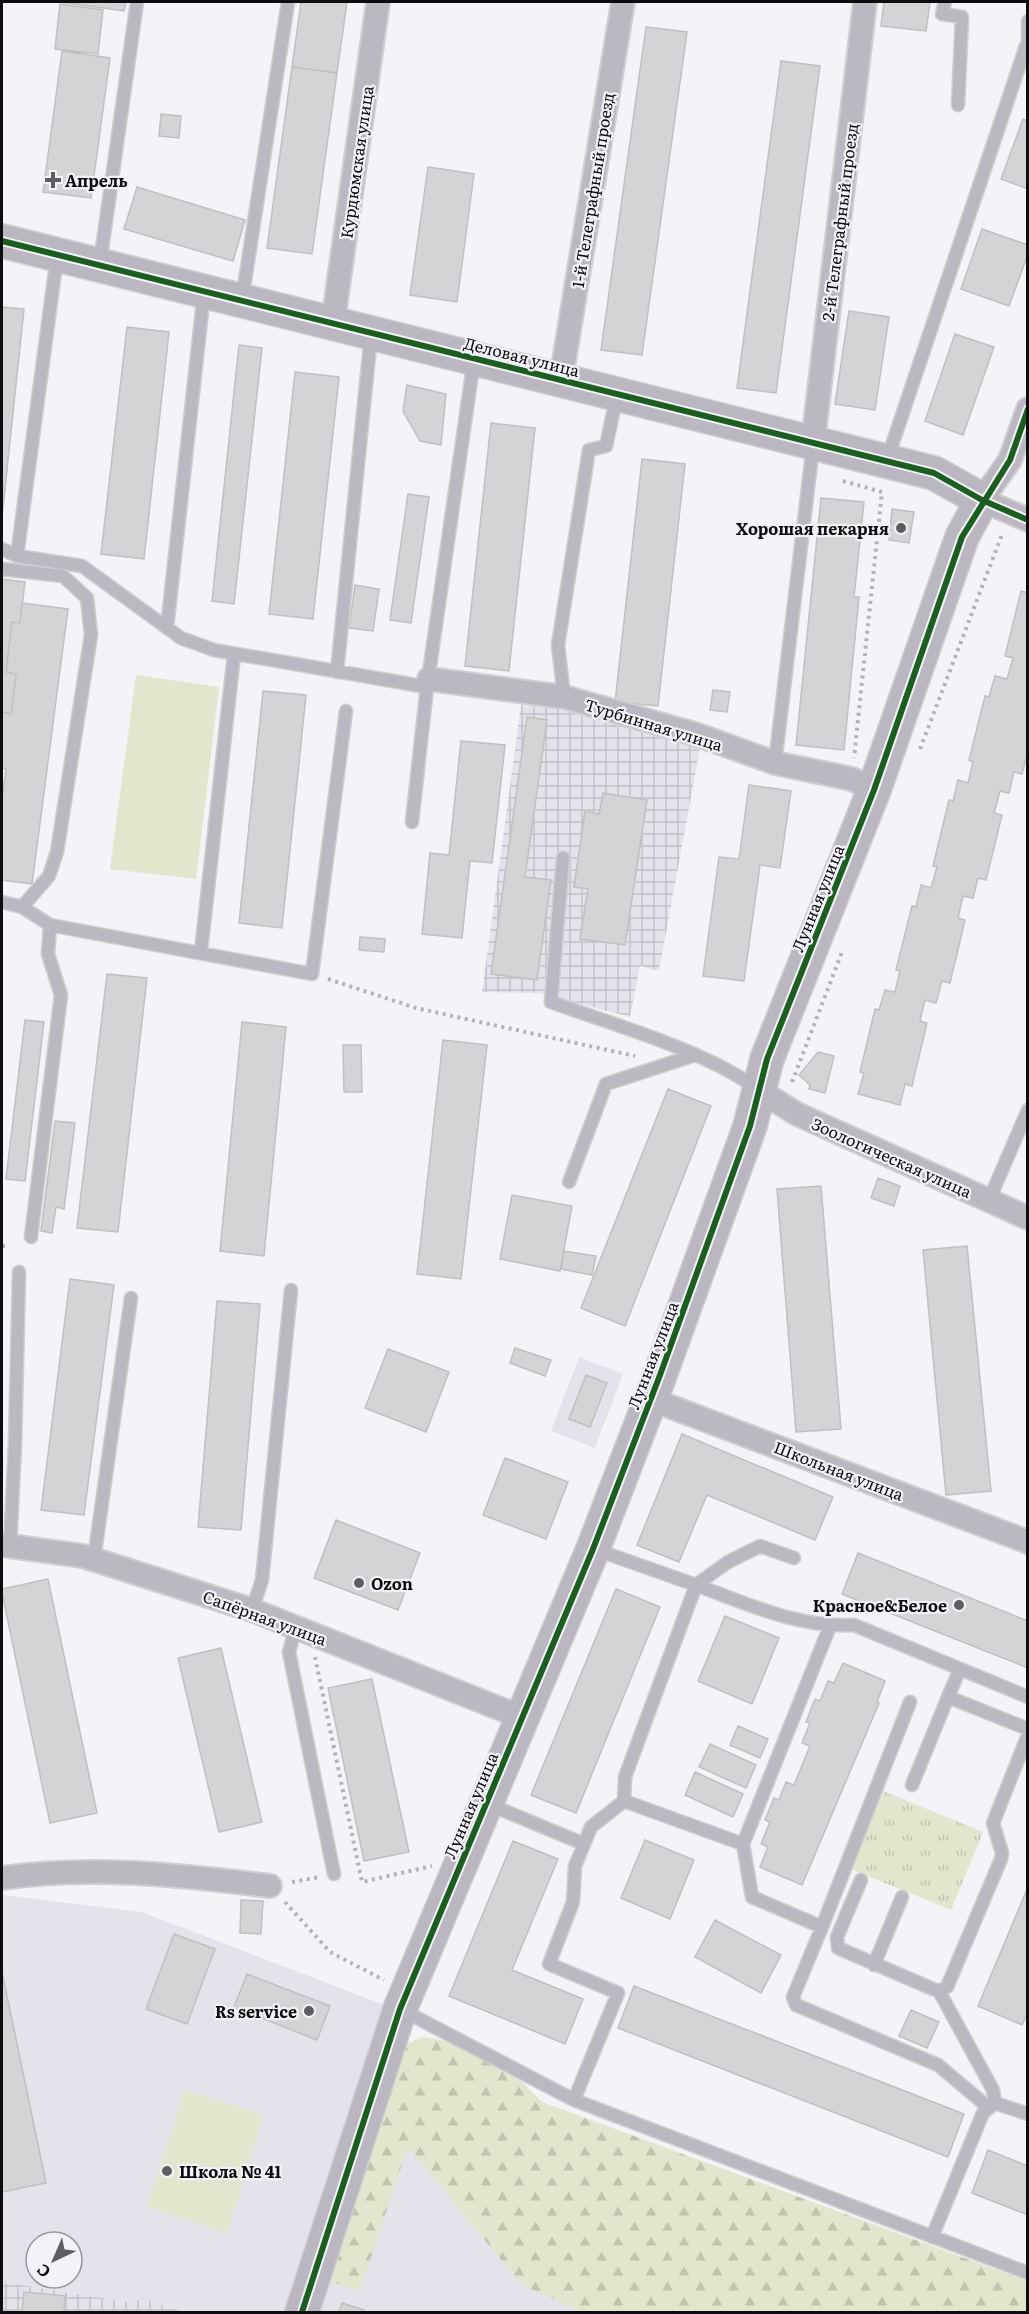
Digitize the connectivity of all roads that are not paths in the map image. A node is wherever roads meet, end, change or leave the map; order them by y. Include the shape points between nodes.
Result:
1 (137, 2) edge
2 (288, 2) edge
3 (378, 2) edge
4 (623, 2) edge
5 (866, 2) edge
6 (945, 2) edge
7 (1028, 21) edge
8 (1027, 47) edge
9 (958, 105) dead end
10 (2, 241) edge
11 (57, 256) junction
12 (99, 267) junction
13 (204, 293) junction
14 (242, 302) junction
15 (333, 321) junction
16 (371, 331) junction
17 (474, 357) junction
18 (561, 379) junction
19 (617, 394) junction
20 (1028, 409) edge
21 (812, 457) junction
22 (887, 461) junction
23 (982, 500) junction
24 (1028, 520) edge
25 (2, 549) edge
26 (17, 556) junction
27 (2, 569) edge
28 (167, 628) junction
29 (234, 655) junction
30 (337, 672) junction
31 (428, 683) junction
32 (564, 698) junction
33 (346, 711) dead end
34 (776, 763) junction
35 (863, 785) junction
36 (412, 822) dead end
37 (563, 858) dead end
38 (2, 902) edge
39 (22, 906) junction
40 (50, 925) junction
41 (201, 951) junction
42 (695, 1055) junction
43 (760, 1091) junction
44 (1028, 1110) edge
45 (569, 1182) dead end
46 (989, 1200) junction
47 (1028, 1218) edge
48 (31, 1237) dead end
49 (19, 1272) dead end
50 (291, 1290) dead end
51 (131, 1298) dead end
52 (650, 1399) junction
53 (1028, 1542) edge
54 (6, 1545) edge
55 (592, 1549) junction
56 (794, 1558) dead end
57 (94, 1559) junction
58 (696, 1585) junction
59 (252, 1610) junction
60 (830, 1626) junction
61 (306, 1631) junction
62 (960, 1669) junction
63 (948, 1697) junction
64 (1028, 1697) edge
65 (910, 1702) dead end
66 (521, 1717) junction
67 (1028, 1730) edge
68 (1028, 1734) edge
69 (912, 1785) dead end
70 (624, 1801) junction
71 (485, 1803) junction
72 (584, 1844) junction
73 (743, 1844) junction
74 (334, 1874) road end
75 (2, 1878) edge
76 (861, 1880) dead end
77 (270, 1886) road end
78 (902, 1897) dead end
79 (822, 1927) junction
80 (874, 1965) junction
81 (939, 1991) junction
82 (393, 1995) junction
83 (574, 2100) junction
84 (992, 2105) junction
85 (1028, 2114) edge
86 (932, 2237) junction
87 (1028, 2273) edge
88 (302, 2313) edge

1 - 12 lane
2 - 14 lane
3 - 15 street, Курдюмская улица
4 - 18 street, 1-й Телеграфный проезд
5 - 21 street, 2-й Телеграфный проезд
6 - 9 lane via 942,14 962,17
7 - 8 lane
8 - 22 lane
10 - 11 street, Деловая улица
11 - 12 street, Деловая улица
11 - 26 lane
12 - 13 street, Деловая улица
13 - 14 street, Деловая улица
13 - 28 lane
14 - 15 street, Деловая улица
15 - 16 street, Деловая улица
16 - 17 street, Деловая улица
16 - 30 lane
17 - 18 street, Деловая улица
17 - 31 lane
18 - 19 street, Деловая улица
19 - 21 street, Деловая улица
19 - 32 lane via 606,446 588,450 558,645
20 - 23 street, Лунная улица via 1010,460
21 - 22 street, Деловая улица
21 - 34 lane
22 - 23 street, Деловая улица via 934,473
23 - 24 street, Деловая улица
23 - 35 street, Лунная улица via 962,537
25 - 26 lane
26 - 28 lane via 82,566
27 - 39 lane via 63,576 87,598 91,635 57,852 49,876
28 - 29 lane via 181,638
29 - 30 lane
29 - 41 lane
30 - 31 lane
31 - 32 street, Турбинная улица
31 - 36 lane
32 - 34 street, Турбинная улица via 695,734
33 - 41 lane via 312,974
34 - 35 street, Турбинная улица
35 - 43 street, Лунная улица via 767,1059
37 - 42 lane via 551,1002
38 - 39 lane
39 - 40 lane
40 - 41 lane
40 - 48 lane via 48,954 61,994
42 - 43 lane
42 - 45 lane via 606,1084
43 - 46 street, Зоологическая улица via 797,1114
43 - 52 street, Лунная улица
44 - 46 lane
46 - 47 street, Зоологическая улица
49 - 54 lane via 15,1445
50 - 59 lane via 262,1580
51 - 57 lane
52 - 53 street, Школьная улица
52 - 55 street, Лунная улица
54 - 57 street, Сапёрная улица
55 - 58 lane
55 - 66 street, Лунная улица
56 - 58 lane via 760,1546
57 - 59 street, Сапёрная улица
58 - 60 lane via 789,1619
58 - 70 lane via 625,1777
59 - 61 street, Сапёрная улица
60 - 62 lane via 854,1625
60 - 73 lane
61 - 66 street, Сапёрная улица
61 - 74 lane via 289,1652
62 - 63 lane
62 - 64 lane
63 - 67 lane
63 - 69 lane
65 - 79 lane
66 - 71 street, Лунная улица
68 - 81 lane via 993,1823 1001,1859 950,1982
70 - 72 lane via 591,1827
70 - 73 lane
71 - 72 lane
71 - 82 street, Лунная улица
72 - 83 lane via 575,1866 573,1902 549,1964 618,1993
73 - 79 lane via 752,1897
75 - 77 street via 47,1871 193,1876
76 - 80 lane via 836,1943 843,1952
78 - 80 lane
79 - 84 lane via 793,1997 796,2005 938,2065
80 - 81 lane
81 - 84 lane via 993,2090
82 - 83 lane
82 - 88 street, Лунная улица
83 - 86 lane
84 - 85 lane
84 - 86 lane via 983,2113
86 - 87 lane

